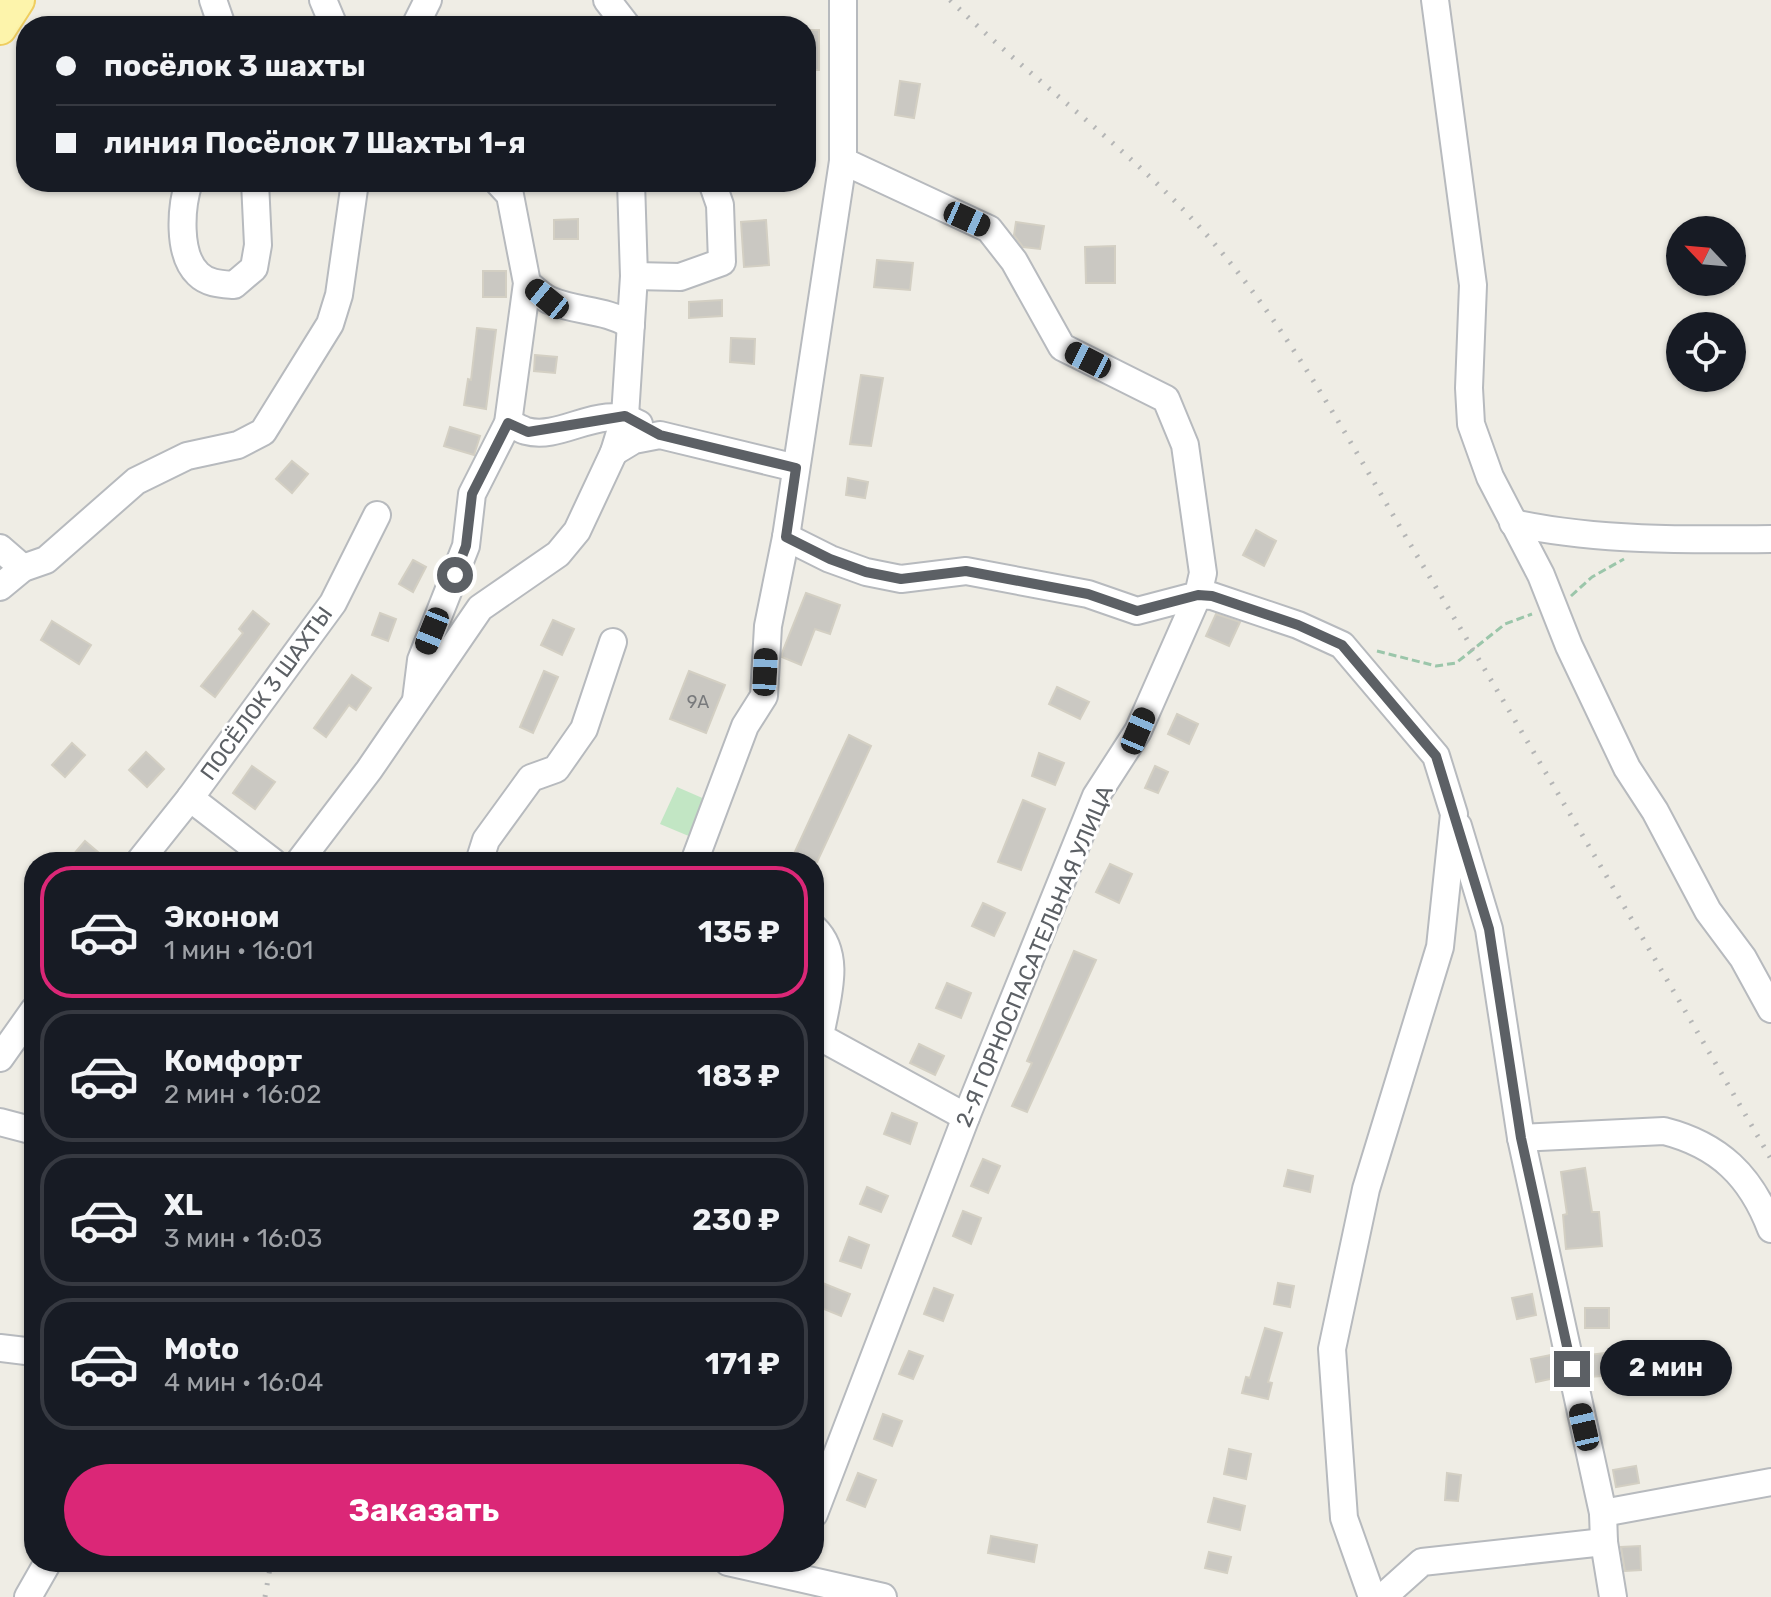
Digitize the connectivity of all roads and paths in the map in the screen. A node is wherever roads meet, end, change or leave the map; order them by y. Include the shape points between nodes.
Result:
1 (18, 0) edge
2 (604, 0) edge
3 (843, 0) edge
4 (1435, 0) edge
5 (618, 16) edge
6 (0, 28) edge
7 (843, 161) junction
8 (186, 192) edge
9 (255, 192) edge
10 (354, 192) edge
11 (508, 192) edge
12 (631, 192) edge
13 (715, 192) edge
14 (634, 276) junction
15 (527, 283) junction
16 (631, 325) junction
17 (625, 416) junction
18 (508, 423) junction
19 (660, 435) junction
20 (614, 452) junction
21 (796, 468) junction
22 (377, 515) dead end
23 (1513, 523) junction
24 (786, 537) junction
25 (1651, 537) junction
26 (1771, 539) edge
27 (0, 548) edge
28 (23, 568) junction
29 (0, 587) edge
30 (1198, 595) junction
31 (1553, 606) junction
32 (1137, 611) junction
33 (613, 642) dead end
34 (1174, 644) junction
35 (1342, 645) junction
36 (415, 704) junction
37 (190, 798) junction
38 (1454, 814) junction
39 (147, 852) edge
40 (260, 852) edge
41 (306, 852) edge
42 (482, 852) edge
43 (698, 852) edge
44 (824, 937) edge
45 (1771, 1009) edge
46 (824, 1011) edge
47 (24, 1024) edge
48 (824, 1039) edge
49 (0, 1058) edge
50 (966, 1117) junction
51 (0, 1122) edge
52 (24, 1128) edge
53 (1521, 1138) junction
54 (1771, 1229) edge
55 (0, 1348) edge
56 (24, 1351) edge
57 (1771, 1482) edge
58 (824, 1488) edge
59 (1603, 1513) junction
60 (1604, 1542) junction
61 (42, 1572) edge
62 (805, 1572) edge
63 (28, 1597) edge
64 (883, 1597) edge
65 (1372, 1597) edge
66 (1383, 1597) edge
67 (1613, 1597) edge

1 - 6 main road
2 - 5 street
3 - 7 street
4 - 23 street via 1473,285 1471,424
7 - 21 street
7 - 30 street via 989,229 1014,261 1062,347 1166,399 1185,445 1203,573
8 - 9 street via 182,204 187,251 197,274 213,283 234,285 254,268
10 - 28 street via 330,324 263,432 238,445 187,456 136,481 46,560
11 - 15 street
12 - 14 street
13 - 14 street via 722,262 680,277
14 - 16 street
15 - 16 street via 547,299 613,314
15 - 18 street
16 - 17 street
17 - 18 street via 528,432
17 - 19 street
17 - 20 street
18 - 36 street via 472,494 466,546 421,660
19 - 20 street via 634,440
19 - 21 street
20 - 36 street via 577,531 558,554 480,608
21 - 24 street
22 - 37 street, ПОСЁЛОК 3 ШАХТЫ via 333,603
23 - 25 street
23 - 31 street
24 - 32 street via 830,559 889,577 966,571 1088,594
24 - 43 street via 768,626 764,696 745,726
25 - 26 street via 1681,542
25 - 31 path
27 - 28 street
28 - 29 street
30 - 32 street
30 - 34 street, 2-Я ГОРНОСПАСАТЕЛЬНАЯ УЛИЦА
30 - 35 street via 1298,625
31 - 35 path via 1505,624 1456,663 1436,666 1397,653
31 - 45 street via 1627,768
32 - 34 street
33 - 42 street via 584,729 556,769 531,778
34 - 50 street, 2-Я ГОРНОСПАСАТЕЛЬНАЯ УЛИЦА via 1138,731 1096,796
35 - 38 street via 1436,756
36 - 41 street
37 - 39 street, ПОСЁЛОК 3 ШАХТЫ
37 - 40 street
38 - 53 street via 1489,929
38 - 65 street via 1440,947 1366,1189 1332,1349 1344,1518
44 - 46 street via 832,958
47 - 49 street
48 - 50 street
50 - 58 street, 2-Я ГОРНОСПАСАТЕЛЬНАЯ УЛИЦА
51 - 52 street
53 - 54 street via 1664,1131 1687,1137 1718,1153 1758,1195
53 - 59 street
55 - 56 street
57 - 59 street
59 - 60 street
60 - 66 street via 1422,1562
60 - 67 street
61 - 63 street
62 - 64 street

